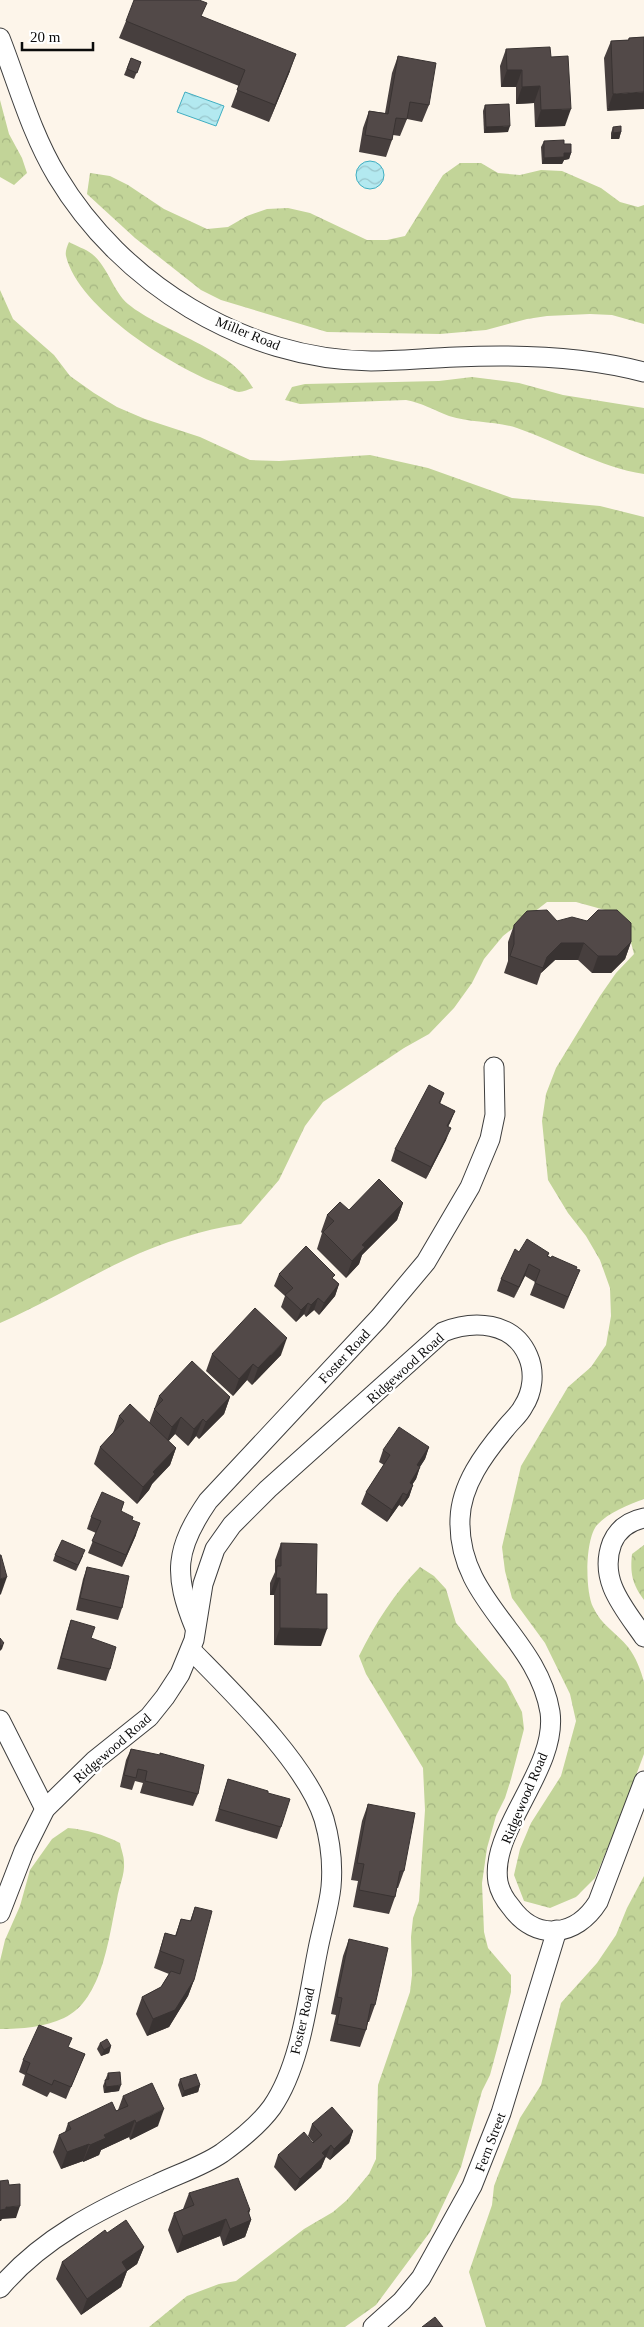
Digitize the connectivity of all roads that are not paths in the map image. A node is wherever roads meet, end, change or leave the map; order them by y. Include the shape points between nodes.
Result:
1 (0, 38) edge
2 (644, 372) edge
3 (494, 1067) dead end
4 (644, 1518) edge
5 (195, 1629) junction
6 (644, 1637) edge
7 (191, 1650) junction
8 (0, 1720) edge
9 (644, 1781) edge
10 (45, 1809) junction
11 (0, 1913) edge
12 (557, 1930) junction
13 (0, 2288) edge
14 (373, 2327) edge

1 - 2 street, Miller Road via 41,146 71,198 92,226 137,271 163,291 219,323 279,346 339,359 548,357 588,360
3 - 5 street, Foster Road via 495,1115 490,1139 470,1187 426,1262 379,1318 208,1501 195,1520 185,1540 180,1566 183,1598
4 - 6 street via 627,1524 616,1534 607,1568 618,1600
5 - 7 street, Ridgewood Road
5 - 12 street, Ridgewood Road via 203,1584 215,1549 232,1525 268,1489 443,1332 461,1325 480,1324 500,1329 515,1338 528,1354 532,1371 531,1389 523,1407 471,1478 460,1517 461,1542 467,1566 480,1591 526,1652 545,1692 550,1714 549,1738 542,1760 499,1857 498,1883 504,1898 522,1920 545,1931
7 - 10 street, Ridgewood Road via 166,1698 149,1717 94,1761
7 - 13 street, Foster Road via 290,1760 323,1818 331,1886 289,2072 272,2106 250,2131 220,2154 115,2203 68,2229
8 - 10 street
9 - 12 street, Ridgewood Road via 598,1902 580,1923 569,1929
10 - 11 street, Ridgewood Road
12 - 14 street, Fern Street via 507,2096 472,2186 421,2278 402,2301

